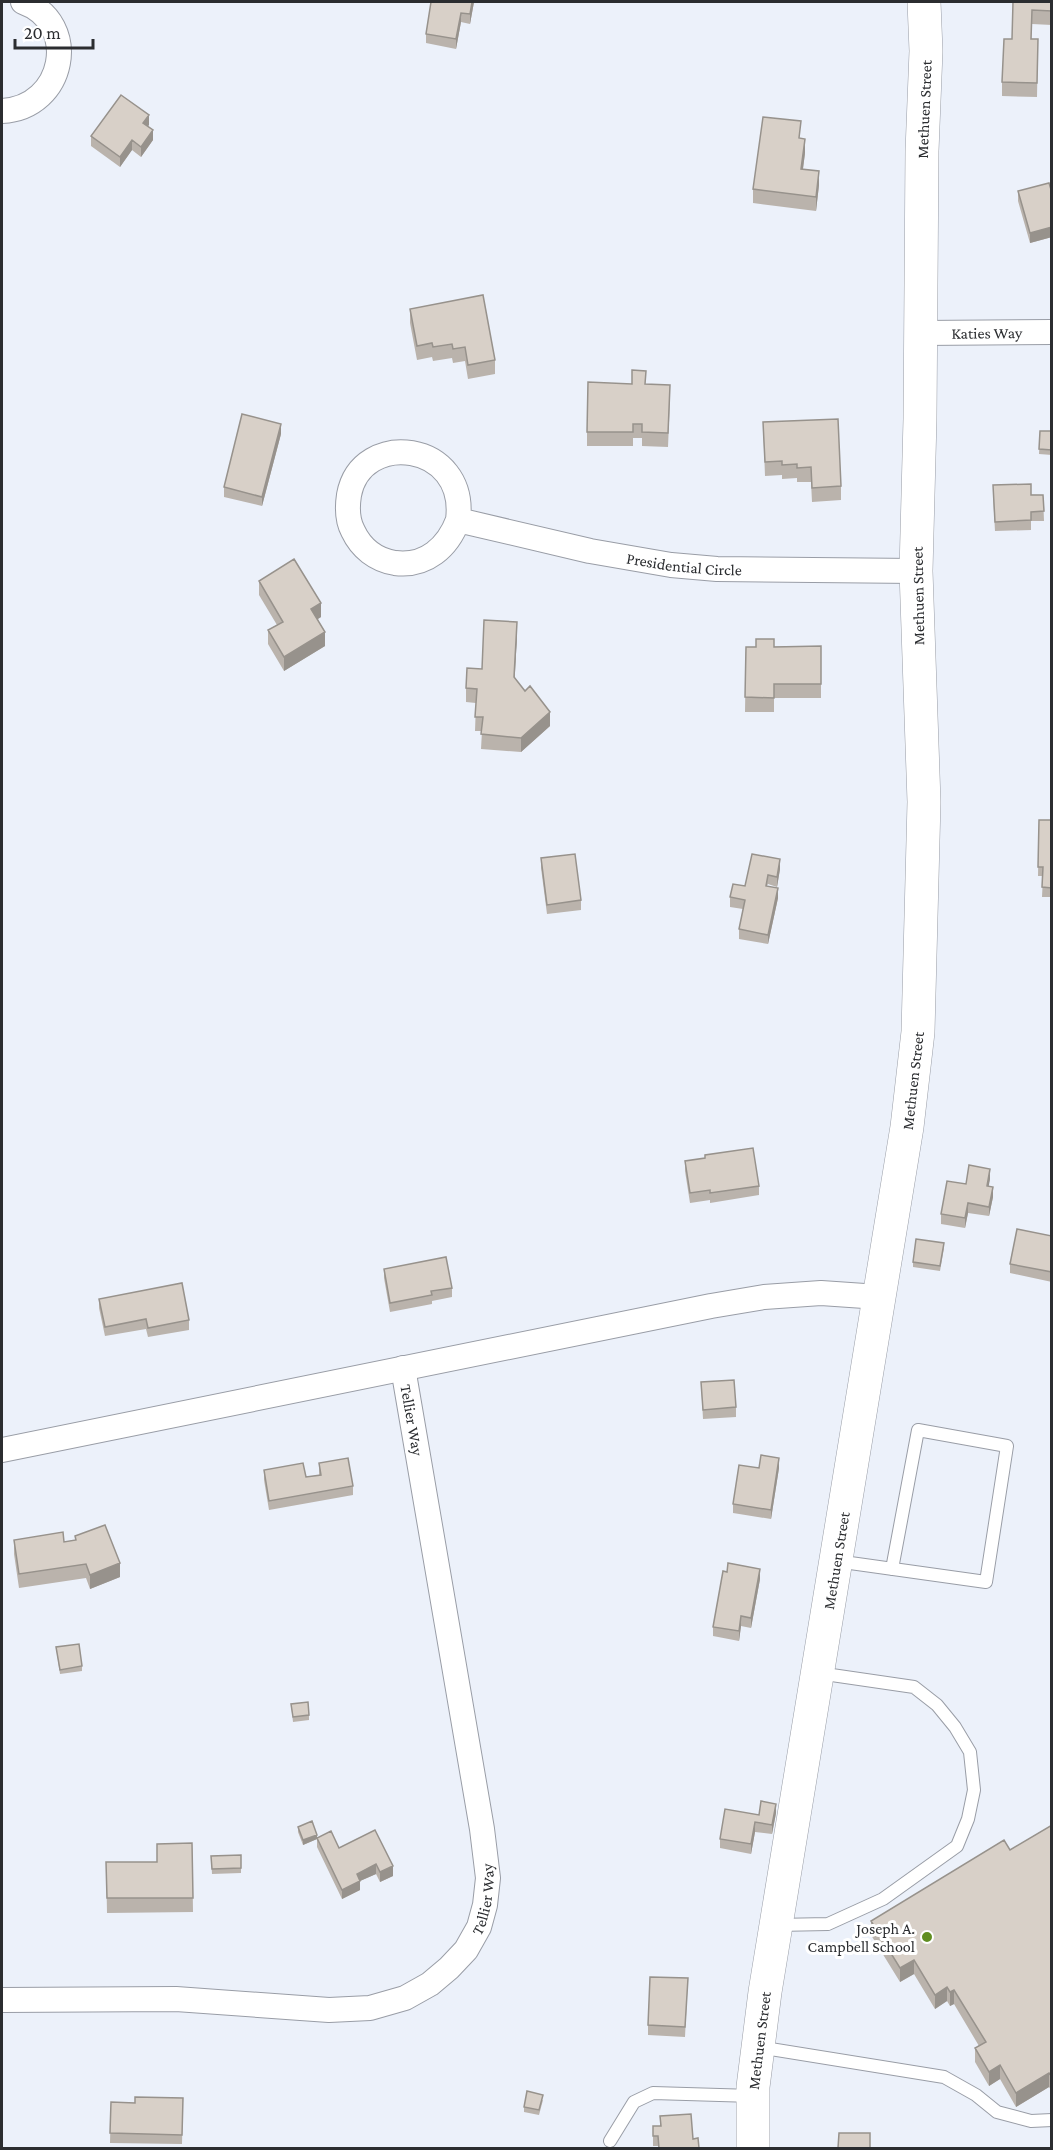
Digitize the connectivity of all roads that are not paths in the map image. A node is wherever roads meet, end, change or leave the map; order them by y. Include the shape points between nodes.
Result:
1 (25, 2) edge
2 (924, 2) edge
3 (2, 111) edge
4 (1052, 332) edge
5 (921, 333) junction
6 (458, 520) junction
7 (916, 571) junction
8 (879, 1297) junction
9 (404, 1368) junction
10 (2, 1450) edge
11 (835, 1560) junction
12 (892, 1569) junction
13 (816, 1673) junction
14 (775, 1925) junction
15 (2, 2000) edge
16 (757, 2047) junction
17 (753, 2096) junction
18 (1052, 2120) edge
19 (610, 2141) dead end
20 (753, 2148) edge

1 - 3 street via 52,27 59,45 58,65 52,83 39,98 22,108
2 - 5 street, Methuen Street
4 - 5 street, Katies Way
5 - 7 street, Methuen Street
6 - 6 street via 458,497 449,476 423,455 400,452 378,457 361,472 347,503 350,527 363,547 383,560 406,563 429,557 447,542
6 - 7 street, Presidential Circle via 590,551 671,565
7 - 8 street, Methuen Street via 924,802 918,1032
8 - 9 street, Tellier Way via 822,1293 764,1297
8 - 11 street, Methuen Street
9 - 10 street, Tellier Way
9 - 15 street, Tellier Way via 488,1878 479,1927 466,1950 430,1984 405,1998 370,2008 328,2010 176,1999
11 - 12 lane
11 - 13 street, Methuen Street
12 - 12 lane via 986,1582 1007,1446 918,1430
13 - 14 street, Methuen Street
13 - 14 lane via 914,1687 937,1705 970,1752 974,1790 957,1846 884,1899 828,1924
14 - 16 street, Methuen Street
16 - 17 street, Methuen Street
16 - 18 lane via 944,2077 997,2112 1031,2121
17 - 19 lane via 654,2093 634,2102
17 - 20 street, Methuen Street

